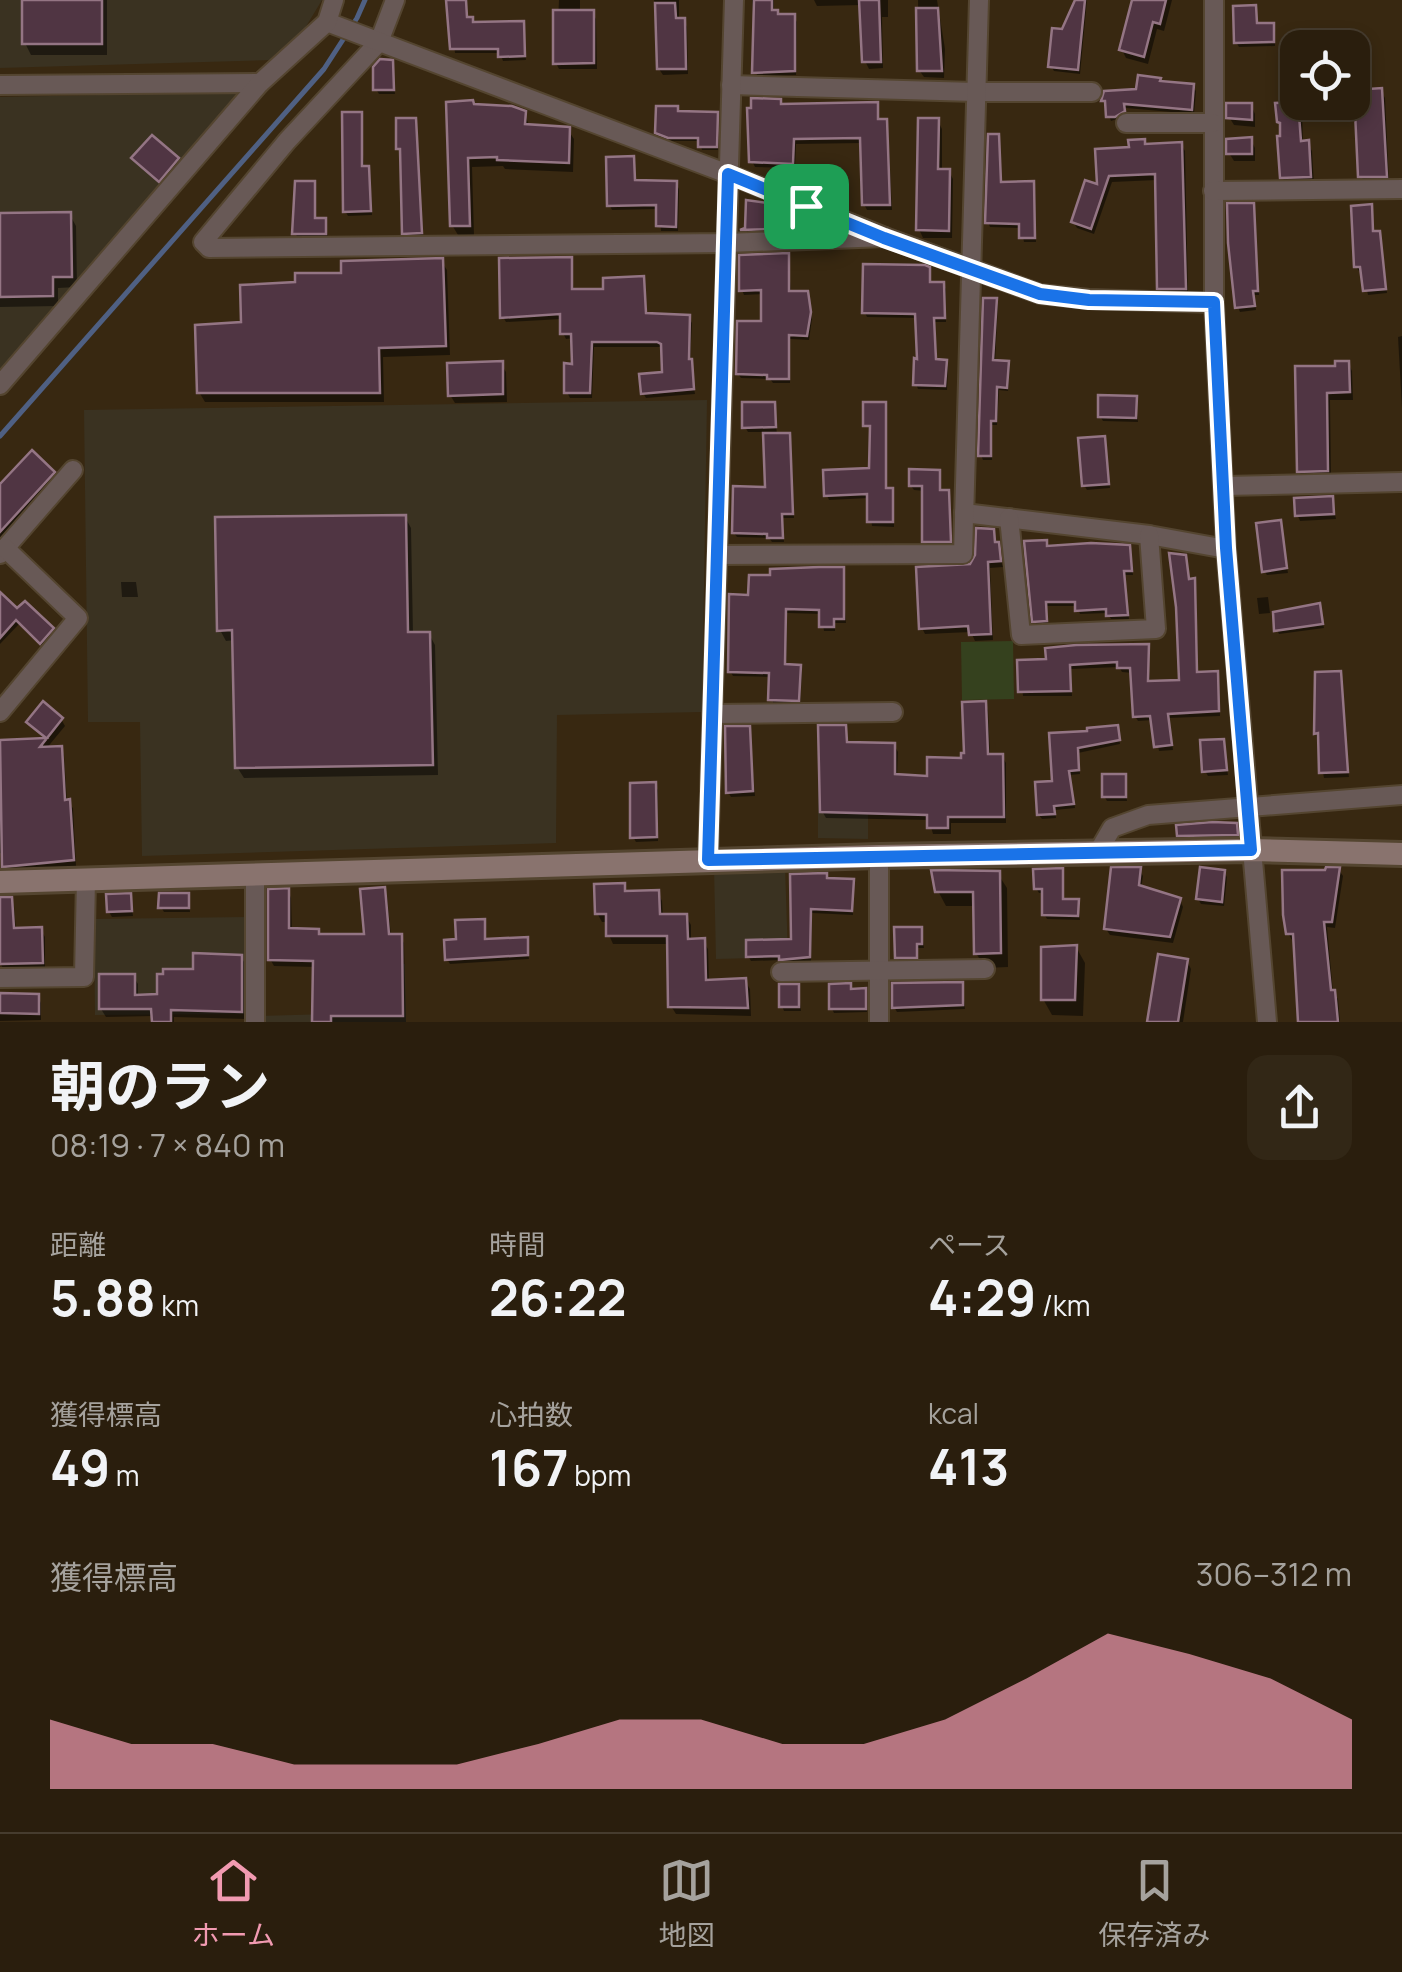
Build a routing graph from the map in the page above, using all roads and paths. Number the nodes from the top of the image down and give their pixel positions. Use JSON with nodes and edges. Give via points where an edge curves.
{"nodes":[{"id":1,"x":334,"y":0,"type":"edge"},
{"id":2,"x":395,"y":0,"type":"edge"},
{"id":3,"x":734,"y":0,"type":"edge"},
{"id":4,"x":978,"y":0,"type":"edge"},
{"id":5,"x":1214,"y":0,"type":"edge"},
{"id":6,"x":327,"y":22,"type":"junction"},
{"id":7,"x":374,"y":39,"type":"junction"},
{"id":8,"x":260,"y":83,"type":"junction"},
{"id":9,"x":731,"y":85,"type":"junction"},
{"id":10,"x":0,"y":86,"type":"edge"},
{"id":11,"x":975,"y":92,"type":"junction"},
{"id":12,"x":1092,"y":92,"type":"dead end"},
{"id":13,"x":1126,"y":123,"type":"dead end"},
{"id":14,"x":1213,"y":123,"type":"junction"},
{"id":15,"x":728,"y":174,"type":"junction"},
{"id":16,"x":1402,"y":189,"type":"edge"},
{"id":17,"x":1213,"y":191,"type":"junction"},
{"id":18,"x":884,"y":238,"type":"junction"},
{"id":19,"x":728,"y":242,"type":"junction"},
{"id":20,"x":970,"y":267,"type":"junction"},
{"id":21,"x":1214,"y":302,"type":"junction"},
{"id":22,"x":0,"y":385,"type":"edge"},
{"id":23,"x":72,"y":470,"type":"dead end"},
{"id":24,"x":1402,"y":482,"type":"edge"},
{"id":25,"x":1224,"y":486,"type":"junction"},
{"id":26,"x":964,"y":513,"type":"junction"},
{"id":27,"x":1009,"y":518,"type":"junction"},
{"id":28,"x":1149,"y":535,"type":"junction"},
{"id":29,"x":1226,"y":548,"type":"junction"},
{"id":30,"x":3,"y":551,"type":"edge"},
{"id":31,"x":718,"y":555,"type":"junction"},
{"id":32,"x":0,"y":712,"type":"edge"},
{"id":33,"x":893,"y":712,"type":"dead end"},
{"id":34,"x":712,"y":714,"type":"junction"},
{"id":35,"x":1402,"y":795,"type":"edge"},
{"id":36,"x":1248,"y":805,"type":"junction"},
{"id":37,"x":1251,"y":850,"type":"junction"},
{"id":38,"x":1098,"y":852,"type":"junction"},
{"id":39,"x":1402,"y":854,"type":"edge"},
{"id":40,"x":878,"y":856,"type":"junction"},
{"id":41,"x":708,"y":860,"type":"junction"},
{"id":42,"x":255,"y":875,"type":"junction"},
{"id":43,"x":86,"y":879,"type":"junction"},
{"id":44,"x":0,"y":882,"type":"edge"},
{"id":45,"x":984,"y":969,"type":"dead end"},
{"id":46,"x":880,"y":971,"type":"junction"},
{"id":47,"x":781,"y":972,"type":"dead end"},
{"id":48,"x":0,"y":978,"type":"edge"},
{"id":49,"x":255,"y":1022,"type":"edge"},
{"id":50,"x":880,"y":1022,"type":"edge"},
{"id":51,"x":1266,"y":1022,"type":"edge"}],
"edges":[{"from":1,"to":6,"type":"street"},
{"from":2,"to":7,"type":"street"},
{"from":3,"to":9,"type":"street"},
{"from":4,"to":11,"type":"street"},
{"from":5,"to":14,"type":"street"},
{"from":6,"to":7,"type":"street"},
{"from":6,"to":8,"type":"street"},
{"from":7,"to":15,"type":"street"},
{"from":7,"to":19,"type":"street","via":[[202,242],[209,248]]},
{"from":8,"to":10,"type":"street"},
{"from":8,"to":22,"type":"street"},
{"from":9,"to":11,"type":"street"},
{"from":9,"to":15,"type":"street"},
{"from":11,"to":12,"type":"street"},
{"from":11,"to":20,"type":"street"},
{"from":13,"to":14,"type":"street"},
{"from":14,"to":17,"type":"street"},
{"from":15,"to":18,"type":"street"},
{"from":15,"to":19,"type":"street"},
{"from":16,"to":17,"type":"street"},
{"from":17,"to":21,"type":"street"},
{"from":18,"to":19,"type":"street"},
{"from":18,"to":20,"type":"street"},
{"from":19,"to":31,"type":"street"},
{"from":20,"to":21,"type":"street","via":[[1040,294]]},
{"from":20,"to":26,"type":"street"},
{"from":21,"to":25,"type":"street"},
{"from":23,"to":30,"type":"street"},
{"from":24,"to":25,"type":"street"},
{"from":25,"to":29,"type":"street"},
{"from":26,"to":27,"type":"street"},
{"from":26,"to":31,"type":"street","via":[[963,554]]},
{"from":27,"to":28,"type":"street"},
{"from":27,"to":28,"type":"street","via":[[1021,635],[1156,629]]},
{"from":28,"to":29,"type":"street"},
{"from":29,"to":36,"type":"street"},
{"from":30,"to":32,"type":"street","via":[[78,618]]},
{"from":31,"to":34,"type":"street"},
{"from":33,"to":34,"type":"street"},
{"from":34,"to":41,"type":"street"},
{"from":35,"to":36,"type":"street"},
{"from":36,"to":37,"type":"street"},
{"from":36,"to":38,"type":"street","via":[[1148,814],[1112,828]]},
{"from":37,"to":38,"type":"street"},
{"from":37,"to":39,"type":"street"},
{"from":37,"to":51,"type":"street"},
{"from":38,"to":40,"type":"street"},
{"from":40,"to":41,"type":"street"},
{"from":40,"to":46,"type":"street"},
{"from":41,"to":42,"type":"street"},
{"from":42,"to":43,"type":"street"},
{"from":42,"to":49,"type":"street"},
{"from":43,"to":44,"type":"street"},
{"from":43,"to":48,"type":"street","via":[[84,977]]},
{"from":45,"to":46,"type":"street"},
{"from":46,"to":47,"type":"street"},
{"from":46,"to":50,"type":"street"}]}
